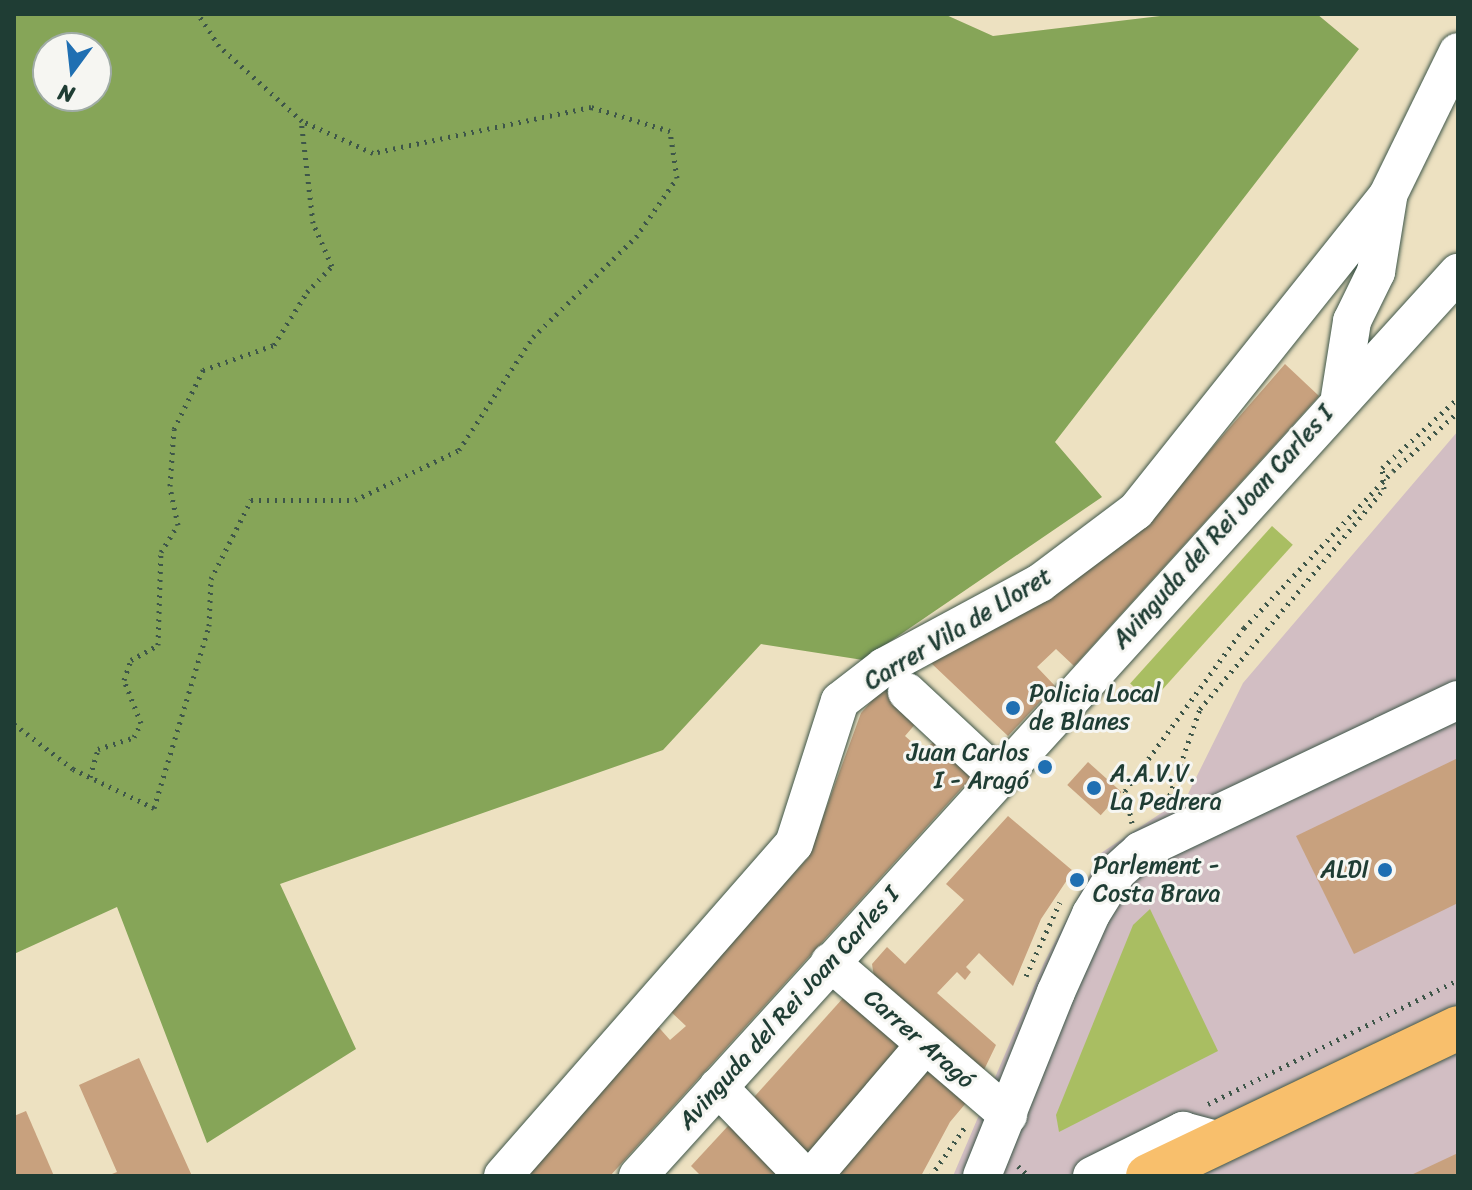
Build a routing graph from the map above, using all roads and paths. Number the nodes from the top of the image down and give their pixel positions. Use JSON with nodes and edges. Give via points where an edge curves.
{"nodes":[{"id":1,"x":198,"y":14,"type":"edge"},
{"id":2,"x":1458,"y":52,"type":"edge"},
{"id":3,"x":301,"y":119,"type":"junction"},
{"id":4,"x":1388,"y":195,"type":"junction"},
{"id":5,"x":1458,"y":273,"type":"edge"},
{"id":6,"x":1340,"y":397,"type":"junction"},
{"id":7,"x":1458,"y":398,"type":"edge"},
{"id":8,"x":1458,"y":412,"type":"edge"},
{"id":9,"x":1383,"y":481,"type":"junction"},
{"id":10,"x":907,"y":692,"type":"dead end"},
{"id":11,"x":1458,"y":700,"type":"edge"},
{"id":12,"x":14,"y":724,"type":"edge"},
{"id":13,"x":997,"y":776,"type":"junction"},
{"id":14,"x":90,"y":777,"type":"junction"},
{"id":15,"x":1156,"y":811,"type":"dead end"},
{"id":16,"x":1144,"y":819,"type":"dead end"},
{"id":17,"x":1132,"y":827,"type":"junction"},
{"id":18,"x":1134,"y":834,"type":"dead end"},
{"id":19,"x":1124,"y":836,"type":"dead end"},
{"id":20,"x":1062,"y":898,"type":"dead end"},
{"id":21,"x":1074,"y":898,"type":"dead end"},
{"id":22,"x":830,"y":962,"type":"junction"},
{"id":23,"x":1458,"y":980,"type":"edge"},
{"id":24,"x":1458,"y":1028,"type":"edge"},
{"id":25,"x":925,"y":1045,"type":"junction"},
{"id":26,"x":718,"y":1087,"type":"junction"},
{"id":27,"x":1207,"y":1127,"type":"junction"},
{"id":28,"x":994,"y":1149,"type":"edge"},
{"id":29,"x":503,"y":1175,"type":"edge"},
{"id":30,"x":638,"y":1176,"type":"edge"},
{"id":31,"x":804,"y":1176,"type":"edge"},
{"id":32,"x":813,"y":1176,"type":"edge"},
{"id":33,"x":931,"y":1176,"type":"edge"},
{"id":34,"x":1029,"y":1176,"type":"edge"},
{"id":35,"x":1092,"y":1176,"type":"edge"},
{"id":36,"x":1148,"y":1176,"type":"edge"}],
"edges":[{"from":1,"to":3,"type":"path","via":[[219,46]]},
{"from":2,"to":4,"type":"street","name":"Carrer Vila de Lloret"},
{"from":3,"to":14,"type":"path","via":[[313,223],[332,266],[307,292],[274,345],[203,370],[174,429],[170,486],[178,525],[161,552],[158,645],[131,660],[124,680],[141,723],[134,737],[98,749]]},
{"from":3,"to":14,"type":"path","via":[[373,153],[591,107],[670,131],[677,178],[636,237],[533,337],[459,450],[355,500],[251,500],[211,579],[209,626],[154,808]]},
{"from":4,"to":6,"type":"street","via":[[1376,272],[1352,321]]},
{"from":4,"to":29,"type":"street","name":"Carrer Vila de Lloret","via":[[1136,511],[1040,583],[884,667],[840,701],[794,844]]},
{"from":5,"to":6,"type":"street","name":"Avinguda del Rei Joan Carles I"},
{"from":6,"to":13,"type":"street","name":"Avinguda del Rei Joan Carles I"},
{"from":7,"to":9,"type":"path","via":[[1382,468]]},
{"from":8,"to":9,"type":"path"},
{"from":9,"to":15,"type":"path","via":[[1384,489],[1200,709],[1167,803]]},
{"from":9,"to":17,"type":"path","via":[[1244,628],[1184,706],[1125,791]]},
{"from":10,"to":13,"type":"street"},
{"from":11,"to":28,"type":"street","via":[[1140,851],[1117,872],[1068,966]]},
{"from":12,"to":14,"type":"path"},
{"from":13,"to":22,"type":"street","name":"Avinguda del Rei Joan Carles I"},
{"from":16,"to":17,"type":"path"},
{"from":17,"to":18,"type":"path"},
{"from":17,"to":19,"type":"path"},
{"from":20,"to":21,"type":"path","via":[[1047,921],[1025,987]]},
{"from":22,"to":25,"type":"street","name":"Carrer Aragó"},
{"from":22,"to":26,"type":"street","name":"Avinguda del Rei Joan Carles I"},
{"from":23,"to":27,"type":"path"},
{"from":24,"to":27,"type":"main road"},
{"from":25,"to":28,"type":"street","name":"Carrer Aragó"},
{"from":25,"to":32,"type":"street"},
{"from":26,"to":30,"type":"street","name":"Avinguda del Rei Joan Carles I"},
{"from":26,"to":31,"type":"street"},
{"from":27,"to":35,"type":"street","via":[[1183,1131]]},
{"from":27,"to":36,"type":"main road"},
{"from":28,"to":33,"type":"path"},
{"from":28,"to":34,"type":"path"}]}
